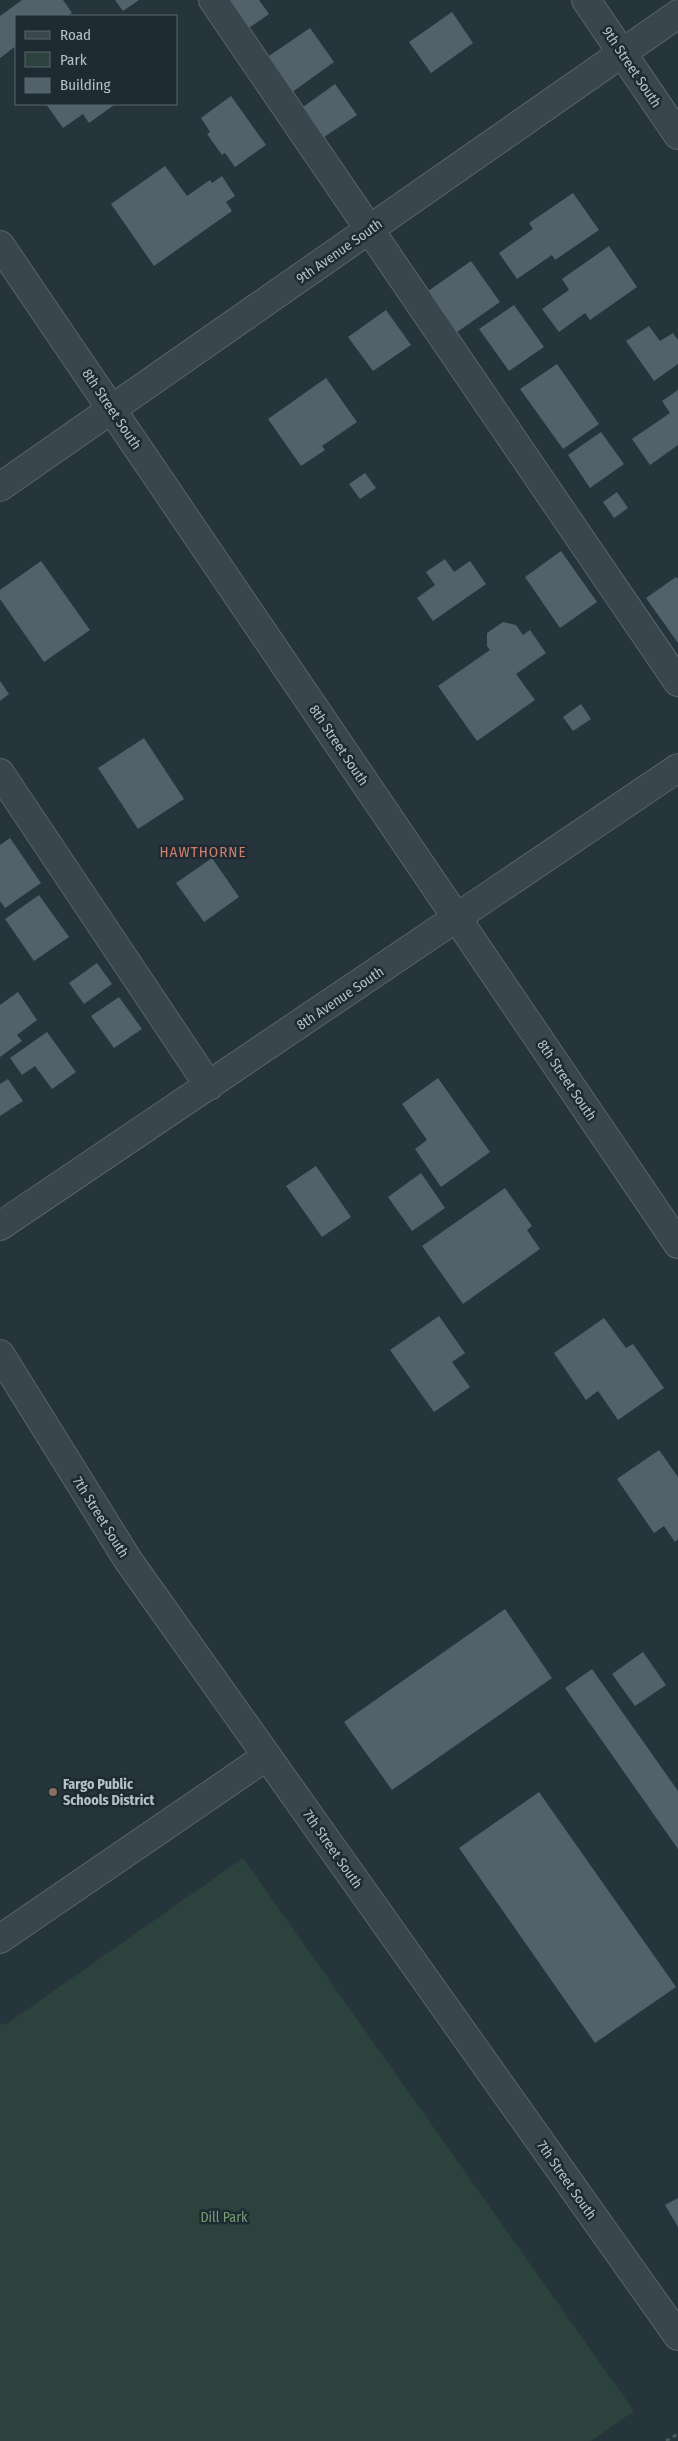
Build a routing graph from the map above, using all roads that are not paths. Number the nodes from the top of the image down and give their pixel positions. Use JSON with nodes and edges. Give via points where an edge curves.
{"nodes":[{"id":1,"x":213,"y":0,"type":"edge"},
{"id":2,"x":586,"y":0,"type":"edge"},
{"id":3,"x":678,"y":14,"type":"edge"},
{"id":4,"x":622,"y":54,"type":"junction"},
{"id":5,"x":678,"y":135,"type":"edge"},
{"id":6,"x":371,"y":229,"type":"junction"},
{"id":7,"x":0,"y":245,"type":"edge"},
{"id":8,"x":112,"y":409,"type":"junction"},
{"id":9,"x":0,"y":487,"type":"edge"},
{"id":10,"x":678,"y":682,"type":"edge"},
{"id":11,"x":678,"y":768,"type":"edge"},
{"id":12,"x":0,"y":773,"type":"edge"},
{"id":13,"x":457,"y":918,"type":"junction"},
{"id":14,"x":210,"y":1086,"type":"junction"},
{"id":15,"x":0,"y":1226,"type":"edge"},
{"id":16,"x":678,"y":1244,"type":"edge"},
{"id":17,"x":0,"y":1354,"type":"edge"},
{"id":18,"x":267,"y":1756,"type":"junction"},
{"id":19,"x":0,"y":1939,"type":"edge"},
{"id":20,"x":678,"y":2336,"type":"edge"}],
"edges":[{"from":1,"to":6,"type":"street"},
{"from":2,"to":4,"type":"street","name":"9th Street South"},
{"from":3,"to":4,"type":"street","name":"9th Avenue South"},
{"from":4,"to":5,"type":"street","name":"9th Street South"},
{"from":4,"to":6,"type":"street","name":"9th Avenue South"},
{"from":6,"to":8,"type":"street","name":"9th Avenue South"},
{"from":6,"to":10,"type":"street"},
{"from":7,"to":8,"type":"street","name":"8th Street South"},
{"from":8,"to":9,"type":"street","name":"9th Avenue South"},
{"from":8,"to":13,"type":"street","name":"8th Street South"},
{"from":11,"to":13,"type":"street","name":"8th Avenue South"},
{"from":12,"to":14,"type":"street"},
{"from":13,"to":14,"type":"street","name":"8th Avenue South"},
{"from":13,"to":16,"type":"street","name":"8th Street South"},
{"from":14,"to":15,"type":"street","name":"8th Avenue South"},
{"from":17,"to":18,"type":"street","name":"7th Street South","via":[[128,1560]]},
{"from":18,"to":19,"type":"street"},
{"from":18,"to":20,"type":"street","name":"7th Street South"}]}
